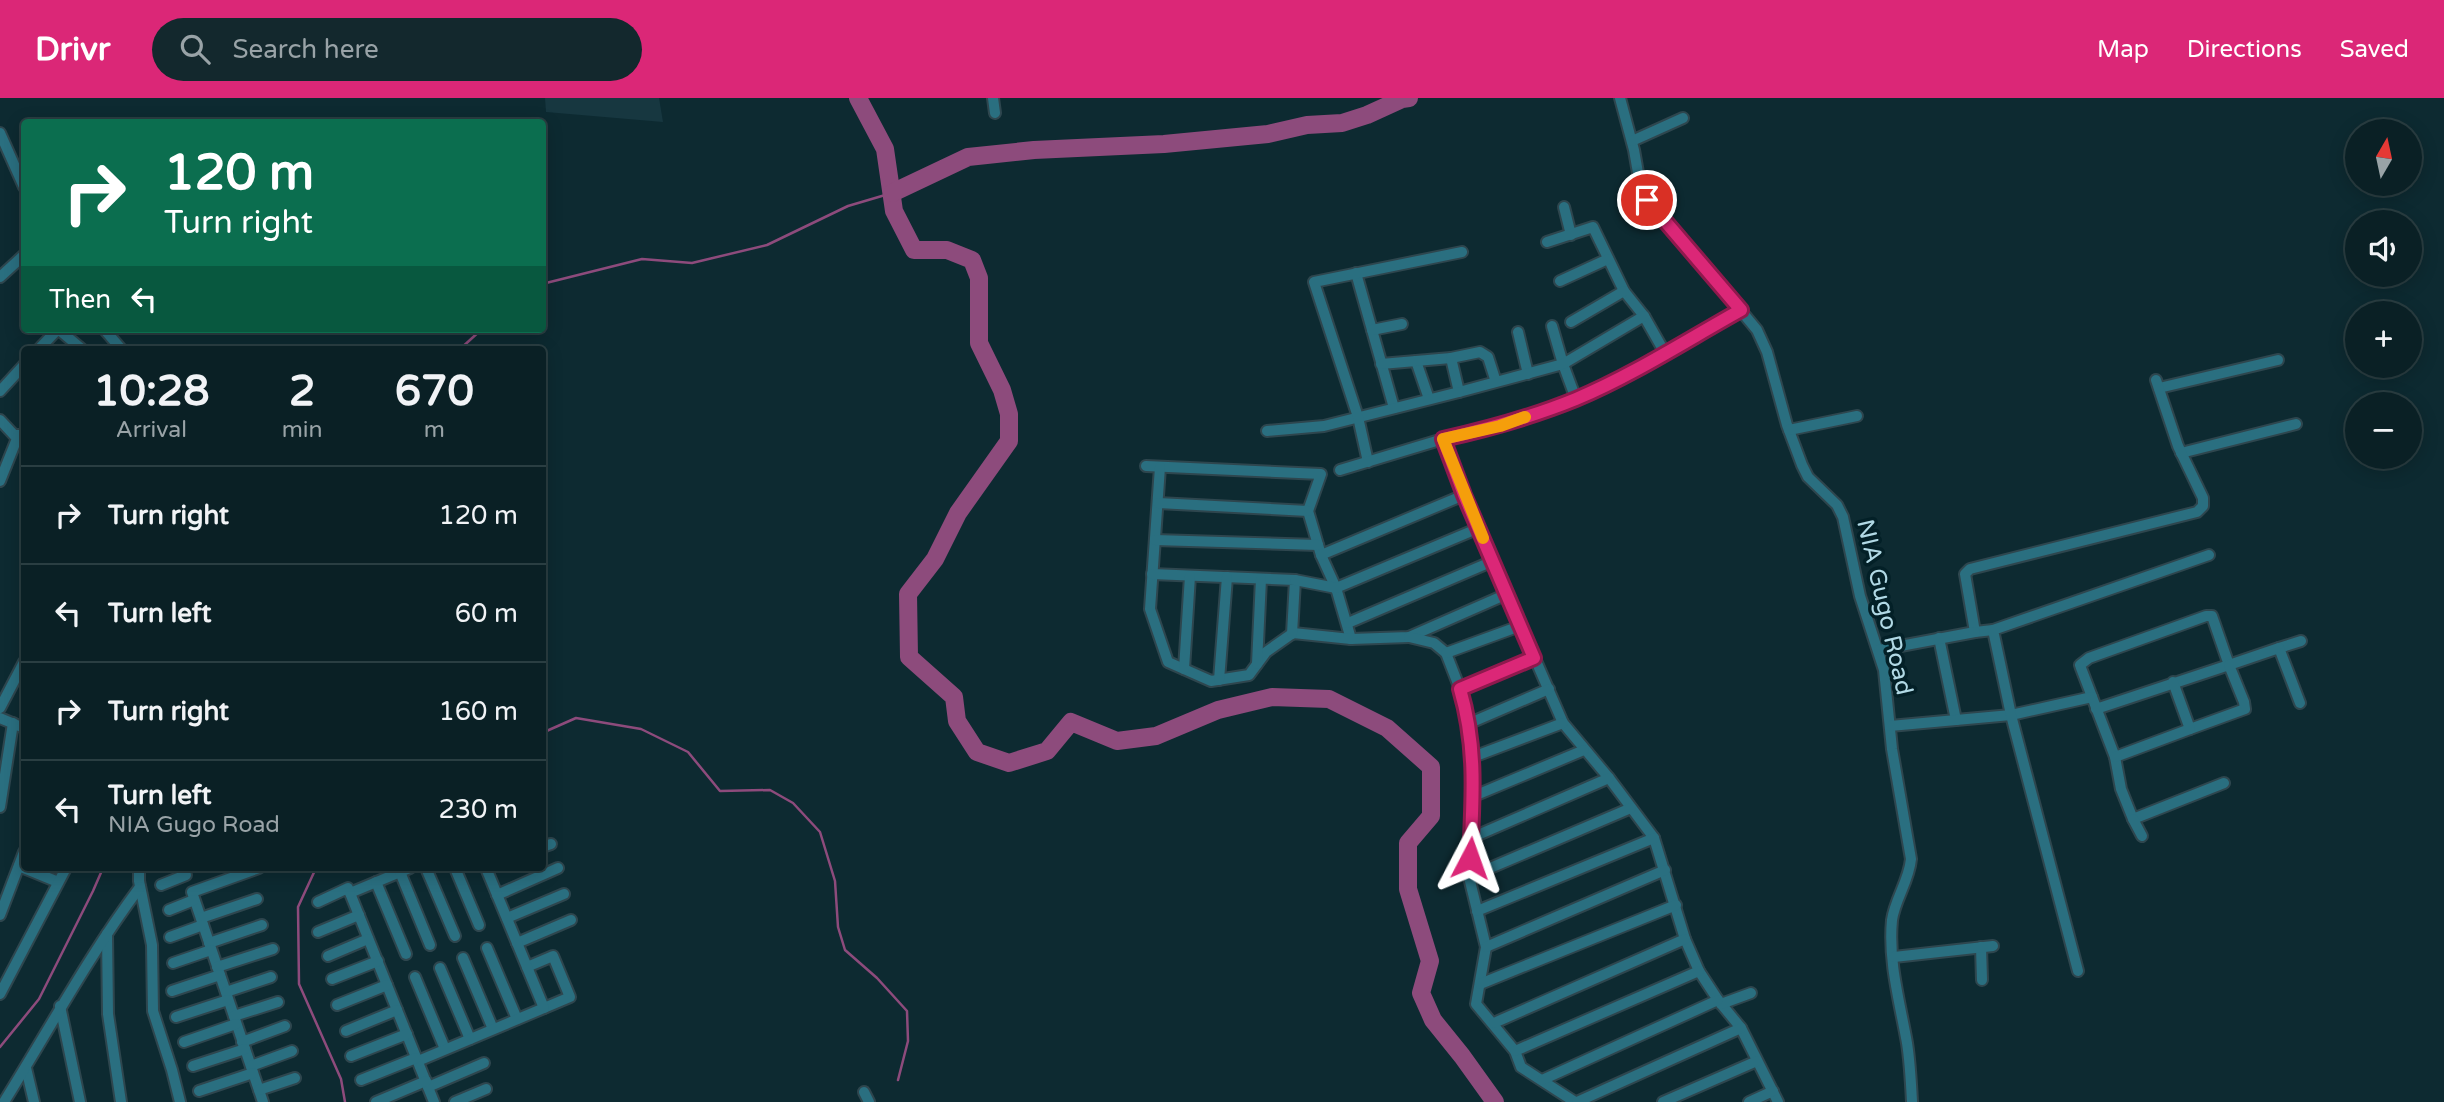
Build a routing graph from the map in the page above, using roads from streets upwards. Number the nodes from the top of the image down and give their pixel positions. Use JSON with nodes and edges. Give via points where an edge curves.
{"nodes":[{"id":1,"x":993,"y":98,"type":"edge"},
{"id":2,"x":1620,"y":98,"type":"edge"},
{"id":3,"x":995,"y":113,"type":"dead end"},
{"id":4,"x":1683,"y":118,"type":"dead end"},
{"id":5,"x":0,"y":133,"type":"edge"},
{"id":6,"x":1632,"y":141,"type":"junction"},
{"id":7,"x":21,"y":180,"type":"edge"},
{"id":8,"x":1564,"y":207,"type":"dead end"},
{"id":9,"x":1572,"y":235,"type":"junction"},
{"id":10,"x":1547,"y":242,"type":"dead end"},
{"id":11,"x":1462,"y":253,"type":"dead end"},
{"id":12,"x":21,"y":258,"type":"edge"},
{"id":13,"x":1608,"y":259,"type":"junction"},
{"id":14,"x":1356,"y":274,"type":"junction"},
{"id":15,"x":0,"y":277,"type":"edge"},
{"id":16,"x":1560,"y":281,"type":"dead end"},
{"id":17,"x":1624,"y":291,"type":"junction"},
{"id":18,"x":1741,"y":310,"type":"junction"},
{"id":19,"x":1644,"y":316,"type":"junction"},
{"id":20,"x":1572,"y":322,"type":"dead end"},
{"id":21,"x":1402,"y":324,"type":"dead end"},
{"id":22,"x":1552,"y":326,"type":"dead end"},
{"id":23,"x":1372,"y":330,"type":"junction"},
{"id":24,"x":1518,"y":332,"type":"dead end"},
{"id":25,"x":54,"y":333,"type":"edge"},
{"id":26,"x":63,"y":333,"type":"edge"},
{"id":27,"x":42,"y":346,"type":"edge"},
{"id":28,"x":78,"y":346,"type":"edge"},
{"id":29,"x":1665,"y":353,"type":"junction"},
{"id":30,"x":1451,"y":358,"type":"junction"},
{"id":31,"x":2278,"y":360,"type":"dead end"},
{"id":32,"x":1416,"y":361,"type":"junction"},
{"id":33,"x":1381,"y":364,"type":"junction"},
{"id":34,"x":1563,"y":364,"type":"junction"},
{"id":35,"x":21,"y":368,"type":"edge"},
{"id":36,"x":1528,"y":374,"type":"junction"},
{"id":37,"x":1496,"y":382,"type":"junction"},
{"id":38,"x":0,"y":391,"type":"edge"},
{"id":39,"x":1459,"y":391,"type":"junction"},
{"id":40,"x":1429,"y":399,"type":"junction"},
{"id":41,"x":1576,"y":399,"type":"junction"},
{"id":42,"x":1394,"y":408,"type":"junction"},
{"id":43,"x":1857,"y":416,"type":"dead end"},
{"id":44,"x":1358,"y":417,"type":"junction"},
{"id":45,"x":0,"y":420,"type":"edge"},
{"id":46,"x":2296,"y":424,"type":"dead end"},
{"id":47,"x":1789,"y":430,"type":"junction"},
{"id":48,"x":1267,"y":431,"type":"dead end"},
{"id":49,"x":21,"y":435,"type":"edge"},
{"id":50,"x":1443,"y":439,"type":"junction"},
{"id":51,"x":2181,"y":453,"type":"junction"},
{"id":52,"x":1368,"y":462,"type":"junction"},
{"id":53,"x":1146,"y":466,"type":"dead end"},
{"id":54,"x":1160,"y":467,"type":"junction"},
{"id":55,"x":1340,"y":470,"type":"dead end"},
{"id":56,"x":0,"y":481,"type":"edge"},
{"id":57,"x":1464,"y":495,"type":"junction"},
{"id":58,"x":1158,"y":503,"type":"junction"},
{"id":59,"x":1308,"y":511,"type":"junction"},
{"id":60,"x":1479,"y":528,"type":"junction"},
{"id":61,"x":1155,"y":540,"type":"junction"},
{"id":62,"x":1320,"y":550,"type":"junction"},
{"id":63,"x":2209,"y":555,"type":"dead end"},
{"id":64,"x":1493,"y":561,"type":"junction"},
{"id":65,"x":1152,"y":574,"type":"junction"},
{"id":66,"x":1190,"y":576,"type":"junction"},
{"id":67,"x":1227,"y":578,"type":"junction"},
{"id":68,"x":1261,"y":579,"type":"junction"},
{"id":69,"x":1295,"y":580,"type":"junction"},
{"id":70,"x":1336,"y":587,"type":"junction"},
{"id":71,"x":1507,"y":594,"type":"junction"},
{"id":72,"x":1348,"y":623,"type":"junction"},
{"id":73,"x":1520,"y":626,"type":"junction"},
{"id":74,"x":1993,"y":630,"type":"junction"},
{"id":75,"x":1975,"y":632,"type":"junction"},
{"id":76,"x":1292,"y":634,"type":"junction"},
{"id":77,"x":1409,"y":637,"type":"junction"},
{"id":78,"x":1939,"y":638,"type":"junction"},
{"id":79,"x":1352,"y":639,"type":"junction"},
{"id":80,"x":2301,"y":641,"type":"dead end"},
{"id":81,"x":2279,"y":648,"type":"junction"},
{"id":82,"x":1879,"y":650,"type":"junction"},
{"id":83,"x":1446,"y":653,"type":"junction"},
{"id":84,"x":1534,"y":658,"type":"junction"},
{"id":85,"x":1256,"y":665,"type":"junction"},
{"id":86,"x":2229,"y":665,"type":"junction"},
{"id":87,"x":21,"y":668,"type":"edge"},
{"id":88,"x":1184,"y":669,"type":"junction"},
{"id":89,"x":1219,"y":680,"type":"junction"},
{"id":90,"x":2174,"y":682,"type":"junction"},
{"id":91,"x":1460,"y":689,"type":"junction"},
{"id":92,"x":1549,"y":689,"type":"junction"},
{"id":93,"x":2092,"y":697,"type":"junction"},
{"id":94,"x":2300,"y":703,"type":"dead end"},
{"id":95,"x":0,"y":708,"type":"edge"},
{"id":96,"x":2096,"y":709,"type":"junction"},
{"id":97,"x":2011,"y":715,"type":"junction"},
{"id":98,"x":0,"y":718,"type":"edge"},
{"id":99,"x":1956,"y":720,"type":"junction"},
{"id":100,"x":13,"y":723,"type":"junction"},
{"id":101,"x":1470,"y":723,"type":"junction"},
{"id":102,"x":1563,"y":723,"type":"junction"},
{"id":103,"x":1890,"y":726,"type":"junction"},
{"id":104,"x":21,"y":727,"type":"edge"},
{"id":105,"x":2190,"y":729,"type":"junction"},
{"id":106,"x":1584,"y":750,"type":"junction"},
{"id":107,"x":1473,"y":757,"type":"junction"},
{"id":108,"x":2115,"y":757,"type":"junction"},
{"id":109,"x":1609,"y":778,"type":"junction"},
{"id":110,"x":2224,"y":783,"type":"dead end"},
{"id":111,"x":1474,"y":796,"type":"junction"},
{"id":112,"x":0,"y":807,"type":"edge"},
{"id":113,"x":1631,"y":808,"type":"junction"},
{"id":114,"x":2133,"y":820,"type":"junction"},
{"id":115,"x":2142,"y":836,"type":"dead end"},
{"id":116,"x":1471,"y":838,"type":"junction"},
{"id":117,"x":1654,"y":838,"type":"junction"},
{"id":118,"x":21,"y":860,"type":"edge"},
{"id":119,"x":19,"y":866,"type":"joint"},
{"id":120,"x":558,"y":869,"type":"dead end"},
{"id":121,"x":1665,"y":870,"type":"junction"},
{"id":122,"x":31,"y":871,"type":"edge"},
{"id":123,"x":64,"y":871,"type":"edge"},
{"id":124,"x":139,"y":871,"type":"edge"},
{"id":125,"x":250,"y":871,"type":"edge"},
{"id":126,"x":403,"y":871,"type":"edge"},
{"id":127,"x":405,"y":871,"type":"edge"},
{"id":128,"x":427,"y":871,"type":"edge"},
{"id":129,"x":456,"y":871,"type":"edge"},
{"id":130,"x":488,"y":871,"type":"edge"},
{"id":131,"x":184,"y":872,"type":"edge"},
{"id":132,"x":1469,"y":877,"type":"junction"},
{"id":133,"x":58,"y":882,"type":"junction"},
{"id":134,"x":376,"y":882,"type":"junction"},
{"id":135,"x":162,"y":885,"type":"dead end"},
{"id":136,"x":140,"y":887,"type":"junction"},
{"id":137,"x":350,"y":893,"type":"junction"},
{"id":138,"x":564,"y":894,"type":"dead end"},
{"id":139,"x":497,"y":895,"type":"junction"},
{"id":140,"x":193,"y":896,"type":"junction"},
{"id":141,"x":257,"y":899,"type":"dead end"},
{"id":142,"x":318,"y":902,"type":"dead end"},
{"id":143,"x":1676,"y":905,"type":"junction"},
{"id":144,"x":169,"y":910,"type":"dead end"},
{"id":145,"x":1477,"y":911,"type":"junction"},
{"id":146,"x":0,"y":915,"type":"edge"},
{"id":147,"x":359,"y":915,"type":"junction"},
{"id":148,"x":507,"y":918,"type":"junction"},
{"id":149,"x":571,"y":920,"type":"dead end"},
{"id":150,"x":202,"y":921,"type":"junction"},
{"id":151,"x":262,"y":925,"type":"dead end"},
{"id":152,"x":479,"y":925,"type":"dead end"},
{"id":153,"x":107,"y":932,"type":"junction"},
{"id":154,"x":318,"y":932,"type":"dead end"},
{"id":155,"x":455,"y":936,"type":"dead end"},
{"id":156,"x":170,"y":937,"type":"dead end"},
{"id":157,"x":368,"y":939,"type":"junction"},
{"id":158,"x":1685,"y":939,"type":"junction"},
{"id":159,"x":517,"y":943,"type":"junction"},
{"id":160,"x":430,"y":945,"type":"dead end"},
{"id":161,"x":210,"y":947,"type":"junction"},
{"id":162,"x":1486,"y":947,"type":"junction"},
{"id":163,"x":487,"y":948,"type":"dead end"},
{"id":164,"x":273,"y":949,"type":"dead end"},
{"id":165,"x":406,"y":954,"type":"dead end"},
{"id":166,"x":328,"y":956,"type":"dead end"},
{"id":167,"x":1894,"y":957,"type":"junction"},
{"id":168,"x":463,"y":958,"type":"dead end"},
{"id":169,"x":378,"y":961,"type":"junction"},
{"id":170,"x":173,"y":962,"type":"dead end"},
{"id":171,"x":527,"y":967,"type":"junction"},
{"id":172,"x":440,"y":968,"type":"dead end"},
{"id":173,"x":218,"y":971,"type":"junction"},
{"id":174,"x":1699,"y":971,"type":"junction"},
{"id":175,"x":2078,"y":971,"type":"dead end"},
{"id":176,"x":271,"y":977,"type":"dead end"},
{"id":177,"x":415,"y":977,"type":"dead end"},
{"id":178,"x":332,"y":979,"type":"dead end"},
{"id":179,"x":1982,"y":980,"type":"dead end"},
{"id":180,"x":1480,"y":984,"type":"junction"},
{"id":181,"x":387,"y":985,"type":"junction"},
{"id":182,"x":172,"y":991,"type":"dead end"},
{"id":183,"x":0,"y":993,"type":"edge"},
{"id":184,"x":1751,"y":993,"type":"dead end"},
{"id":185,"x":227,"y":996,"type":"junction"},
{"id":186,"x":278,"y":1002,"type":"dead end"},
{"id":187,"x":1720,"y":1002,"type":"junction"},
{"id":188,"x":337,"y":1005,"type":"dead end"},
{"id":189,"x":60,"y":1006,"type":"junction"},
{"id":190,"x":544,"y":1007,"type":"junction"},
{"id":191,"x":397,"y":1010,"type":"junction"},
{"id":192,"x":176,"y":1017,"type":"dead end"},
{"id":193,"x":517,"y":1019,"type":"junction"},
{"id":194,"x":235,"y":1020,"type":"junction"},
{"id":195,"x":1494,"y":1023,"type":"junction"},
{"id":196,"x":285,"y":1026,"type":"dead end"},
{"id":197,"x":1741,"y":1028,"type":"junction"},
{"id":198,"x":493,"y":1029,"type":"junction"},
{"id":199,"x":346,"y":1031,"type":"dead end"},
{"id":200,"x":407,"y":1034,"type":"junction"},
{"id":201,"x":470,"y":1039,"type":"junction"},
{"id":202,"x":184,"y":1042,"type":"dead end"},
{"id":203,"x":244,"y":1045,"type":"junction"},
{"id":204,"x":445,"y":1049,"type":"junction"},
{"id":205,"x":292,"y":1051,"type":"dead end"},
{"id":206,"x":1516,"y":1051,"type":"junction"},
{"id":207,"x":351,"y":1056,"type":"dead end"},
{"id":208,"x":417,"y":1059,"type":"junction"},
{"id":209,"x":1757,"y":1061,"type":"junction"},
{"id":210,"x":484,"y":1063,"type":"dead end"},
{"id":211,"x":193,"y":1066,"type":"dead end"},
{"id":212,"x":26,"y":1068,"type":"junction"},
{"id":213,"x":252,"y":1070,"type":"junction"},
{"id":214,"x":295,"y":1078,"type":"dead end"},
{"id":215,"x":361,"y":1080,"type":"dead end"},
{"id":216,"x":1542,"y":1080,"type":"junction"},
{"id":217,"x":427,"y":1084,"type":"junction"},
{"id":218,"x":486,"y":1089,"type":"dead end"},
{"id":219,"x":199,"y":1091,"type":"dead end"},
{"id":220,"x":261,"y":1096,"type":"edge"},
{"id":221,"x":1775,"y":1097,"type":"edge"},
{"id":222,"x":4,"y":1102,"type":"edge"},
{"id":223,"x":34,"y":1102,"type":"edge"},
{"id":224,"x":80,"y":1102,"type":"edge"},
{"id":225,"x":121,"y":1102,"type":"edge"},
{"id":226,"x":180,"y":1102,"type":"edge"},
{"id":227,"x":248,"y":1102,"type":"edge"},
{"id":228,"x":376,"y":1102,"type":"edge"},
{"id":229,"x":434,"y":1102,"type":"edge"},
{"id":230,"x":455,"y":1102,"type":"edge"},
{"id":231,"x":1576,"y":1102,"type":"edge"},
{"id":232,"x":1663,"y":1102,"type":"edge"},
{"id":233,"x":1749,"y":1102,"type":"edge"},
{"id":234,"x":1912,"y":1102,"type":"edge"}],
"edges":[{"from":1,"to":3,"type":"street"},
{"from":2,"to":6,"type":"street","name":"NIA Gugo Road"},
{"from":4,"to":6,"type":"street"},
{"from":5,"to":7,"type":"street"},
{"from":6,"to":18,"type":"street","name":"NIA Gugo Road","via":[[1638,180],[1647,200]]},
{"from":8,"to":9,"type":"street"},
{"from":9,"to":10,"type":"street"},
{"from":9,"to":13,"type":"street","via":[[1592,227]]},
{"from":11,"to":14,"type":"street"},
{"from":12,"to":15,"type":"street"},
{"from":13,"to":16,"type":"street"},
{"from":13,"to":17,"type":"street"},
{"from":14,"to":23,"type":"street"},
{"from":14,"to":44,"type":"street","via":[[1314,282]]},
{"from":17,"to":19,"type":"street"},
{"from":17,"to":20,"type":"street"},
{"from":18,"to":29,"type":"street"},
{"from":18,"to":47,"type":"street","name":"NIA Gugo Road","via":[[1762,339]]},
{"from":19,"to":29,"type":"street"},
{"from":19,"to":34,"type":"street"},
{"from":21,"to":23,"type":"street"},
{"from":22,"to":34,"type":"street"},
{"from":23,"to":33,"type":"street"},
{"from":24,"to":36,"type":"street"},
{"from":25,"to":27,"type":"street"},
{"from":26,"to":28,"type":"street"},
{"from":29,"to":41,"type":"street"},
{"from":30,"to":32,"type":"street"},
{"from":30,"to":37,"type":"street","via":[[1480,352],[1488,357]]},
{"from":30,"to":39,"type":"street"},
{"from":31,"to":51,"type":"street","via":[[2157,384]]},
{"from":32,"to":33,"type":"street"},
{"from":32,"to":40,"type":"street"},
{"from":33,"to":42,"type":"street"},
{"from":34,"to":36,"type":"street"},
{"from":34,"to":41,"type":"street"},
{"from":35,"to":38,"type":"street"},
{"from":36,"to":37,"type":"street"},
{"from":37,"to":39,"type":"street"},
{"from":39,"to":40,"type":"street"},
{"from":40,"to":42,"type":"street"},
{"from":41,"to":50,"type":"street","via":[[1500,426]]},
{"from":42,"to":44,"type":"street"},
{"from":43,"to":47,"type":"street"},
{"from":44,"to":48,"type":"street","via":[[1324,426]]},
{"from":44,"to":52,"type":"street"},
{"from":45,"to":49,"type":"street","via":[[14,435]]},
{"from":46,"to":51,"type":"street"},
{"from":47,"to":82,"type":"street","name":"NIA Gugo Road","via":[[1808,477],[1843,517],[1860,596]]},
{"from":49,"to":56,"type":"street"},
{"from":50,"to":52,"type":"street"},
{"from":50,"to":57,"type":"street"},
{"from":51,"to":75,"type":"street","via":[[2203,498],[2197,512],[1969,569],[1965,574]]},
{"from":52,"to":55,"type":"street"},
{"from":53,"to":54,"type":"street"},
{"from":54,"to":58,"type":"street"},
{"from":54,"to":59,"type":"street","via":[[1321,474]]},
{"from":57,"to":60,"type":"street"},
{"from":57,"to":62,"type":"street"},
{"from":58,"to":59,"type":"street"},
{"from":58,"to":61,"type":"street"},
{"from":59,"to":62,"type":"street"},
{"from":60,"to":64,"type":"street"},
{"from":60,"to":70,"type":"street"},
{"from":61,"to":62,"type":"street"},
{"from":61,"to":65,"type":"street"},
{"from":62,"to":70,"type":"street"},
{"from":63,"to":74,"type":"street"},
{"from":64,"to":71,"type":"street"},
{"from":64,"to":72,"type":"street"},
{"from":65,"to":66,"type":"street"},
{"from":65,"to":88,"type":"street","via":[[1150,609],[1168,662]]},
{"from":66,"to":67,"type":"street"},
{"from":66,"to":88,"type":"street"},
{"from":67,"to":68,"type":"street"},
{"from":67,"to":89,"type":"street"},
{"from":68,"to":69,"type":"street"},
{"from":68,"to":85,"type":"street"},
{"from":69,"to":70,"type":"street"},
{"from":69,"to":76,"type":"street"},
{"from":70,"to":72,"type":"street"},
{"from":71,"to":73,"type":"street"},
{"from":71,"to":77,"type":"street"},
{"from":72,"to":79,"type":"street"},
{"from":73,"to":83,"type":"street"},
{"from":73,"to":84,"type":"street"},
{"from":74,"to":75,"type":"street"},
{"from":74,"to":97,"type":"street"},
{"from":75,"to":78,"type":"street"},
{"from":76,"to":79,"type":"street"},
{"from":76,"to":85,"type":"street"},
{"from":77,"to":79,"type":"street"},
{"from":77,"to":83,"type":"street","via":[[1434,643]]},
{"from":78,"to":82,"type":"street"},
{"from":78,"to":99,"type":"street"},
{"from":80,"to":81,"type":"street"},
{"from":81,"to":86,"type":"street"},
{"from":81,"to":94,"type":"street"},
{"from":82,"to":103,"type":"street","name":"NIA Gugo Road"},
{"from":83,"to":91,"type":"street"},
{"from":84,"to":91,"type":"street"},
{"from":84,"to":92,"type":"street"},
{"from":85,"to":89,"type":"street","via":[[1249,675]]},
{"from":86,"to":90,"type":"street"},
{"from":86,"to":93,"type":"street","via":[[2210,615],[2082,661]]},
{"from":86,"to":105,"type":"street","via":[[2245,708]]},
{"from":87,"to":95,"type":"street"},
{"from":88,"to":89,"type":"street"},
{"from":90,"to":96,"type":"street"},
{"from":90,"to":105,"type":"street"},
{"from":91,"to":101,"type":"street"},
{"from":92,"to":101,"type":"street"},
{"from":92,"to":102,"type":"street"},
{"from":93,"to":96,"type":"street"},
{"from":93,"to":97,"type":"street"},
{"from":96,"to":108,"type":"street"},
{"from":97,"to":99,"type":"street"},
{"from":97,"to":175,"type":"street"},
{"from":98,"to":100,"type":"street"},
{"from":99,"to":103,"type":"street"},
{"from":100,"to":104,"type":"street"},
{"from":100,"to":112,"type":"street"},
{"from":101,"to":107,"type":"street"},
{"from":102,"to":106,"type":"street"},
{"from":102,"to":107,"type":"street"},
{"from":103,"to":167,"type":"street","name":"NIA Gugo Road","via":[[1911,859],[1892,921]]},
{"from":105,"to":108,"type":"street"},
{"from":106,"to":109,"type":"street"},
{"from":106,"to":111,"type":"street"},
{"from":107,"to":111,"type":"street"},
{"from":108,"to":114,"type":"street"},
{"from":109,"to":113,"type":"street"},
{"from":109,"to":116,"type":"street"},
{"from":110,"to":114,"type":"street"},
{"from":111,"to":116,"type":"street"},
{"from":113,"to":117,"type":"street"},
{"from":113,"to":132,"type":"street"},
{"from":114,"to":115,"type":"street"},
{"from":116,"to":132,"type":"street"},
{"from":117,"to":121,"type":"street"},
{"from":117,"to":145,"type":"street"},
{"from":118,"to":119,"type":"street"},
{"from":119,"to":146,"type":"street"},
{"from":120,"to":139,"type":"street"},
{"from":121,"to":143,"type":"street"},
{"from":121,"to":162,"type":"street"},
{"from":122,"to":133,"type":"street"},
{"from":123,"to":133,"type":"street"},
{"from":124,"to":136,"type":"street"},
{"from":125,"to":140,"type":"street"},
{"from":126,"to":134,"type":"street"},
{"from":127,"to":160,"type":"street"},
{"from":128,"to":155,"type":"street"},
{"from":129,"to":152,"type":"street"},
{"from":130,"to":139,"type":"street"},
{"from":131,"to":135,"type":"street"},
{"from":131,"to":140,"type":"street"},
{"from":132,"to":145,"type":"street"},
{"from":133,"to":183,"type":"street"},
{"from":134,"to":137,"type":"street"},
{"from":134,"to":165,"type":"street"},
{"from":136,"to":153,"type":"street"},
{"from":136,"to":226,"type":"street","via":[[152,945],[153,1012]]},
{"from":137,"to":142,"type":"street","via":[[348,888]]},
{"from":137,"to":147,"type":"street"},
{"from":138,"to":148,"type":"street"},
{"from":139,"to":148,"type":"street"},
{"from":140,"to":144,"type":"street"},
{"from":140,"to":150,"type":"street"},
{"from":141,"to":150,"type":"street"},
{"from":143,"to":158,"type":"street"},
{"from":143,"to":180,"type":"street"},
{"from":145,"to":162,"type":"street"},
{"from":147,"to":154,"type":"street"},
{"from":147,"to":157,"type":"street"},
{"from":148,"to":159,"type":"street"},
{"from":149,"to":159,"type":"street"},
{"from":150,"to":156,"type":"street"},
{"from":150,"to":161,"type":"street"},
{"from":151,"to":161,"type":"street"},
{"from":153,"to":189,"type":"street"},
{"from":153,"to":225,"type":"street","via":[[108,1014]]},
{"from":157,"to":166,"type":"street"},
{"from":157,"to":169,"type":"street"},
{"from":158,"to":174,"type":"street"},
{"from":158,"to":195,"type":"street"},
{"from":159,"to":171,"type":"street"},
{"from":161,"to":170,"type":"street"},
{"from":161,"to":173,"type":"street"},
{"from":162,"to":180,"type":"street"},
{"from":163,"to":193,"type":"street"},
{"from":164,"to":173,"type":"street"},
{"from":167,"to":179,"type":"street","via":[[1987,947]]},
{"from":167,"to":234,"type":"street","name":"NIA Gugo Road"},
{"from":168,"to":198,"type":"street"},
{"from":169,"to":178,"type":"street"},
{"from":169,"to":181,"type":"street"},
{"from":171,"to":190,"type":"street"},
{"from":171,"to":190,"type":"street","via":[[553,956],[558,967],[570,997]]},
{"from":172,"to":201,"type":"street"},
{"from":173,"to":182,"type":"street"},
{"from":173,"to":185,"type":"street"},
{"from":174,"to":187,"type":"street"},
{"from":174,"to":206,"type":"street"},
{"from":176,"to":185,"type":"street"},
{"from":177,"to":204,"type":"street"},
{"from":180,"to":195,"type":"street","via":[[1476,1004]]},
{"from":181,"to":188,"type":"street"},
{"from":181,"to":191,"type":"street"},
{"from":184,"to":187,"type":"street"},
{"from":185,"to":192,"type":"street"},
{"from":185,"to":194,"type":"street"},
{"from":186,"to":194,"type":"street"},
{"from":187,"to":197,"type":"street"},
{"from":187,"to":216,"type":"street"},
{"from":189,"to":212,"type":"street"},
{"from":189,"to":224,"type":"street"},
{"from":190,"to":193,"type":"street"},
{"from":191,"to":199,"type":"street"},
{"from":191,"to":200,"type":"street"},
{"from":193,"to":198,"type":"street"},
{"from":194,"to":202,"type":"street"},
{"from":194,"to":203,"type":"street"},
{"from":195,"to":206,"type":"street"},
{"from":196,"to":203,"type":"street"},
{"from":197,"to":209,"type":"street"},
{"from":197,"to":231,"type":"street"},
{"from":198,"to":201,"type":"street"},
{"from":200,"to":207,"type":"street"},
{"from":200,"to":208,"type":"street"},
{"from":201,"to":204,"type":"street"},
{"from":203,"to":211,"type":"street"},
{"from":203,"to":213,"type":"street"},
{"from":204,"to":208,"type":"street"},
{"from":205,"to":213,"type":"street"},
{"from":206,"to":216,"type":"street","via":[[1521,1067]]},
{"from":208,"to":215,"type":"street"},
{"from":208,"to":217,"type":"street"},
{"from":209,"to":221,"type":"street"},
{"from":209,"to":232,"type":"street"},
{"from":210,"to":217,"type":"street"},
{"from":212,"to":222,"type":"street"},
{"from":212,"to":223,"type":"street"},
{"from":213,"to":219,"type":"street"},
{"from":213,"to":220,"type":"street"},
{"from":214,"to":220,"type":"street"},
{"from":216,"to":231,"type":"street"},
{"from":217,"to":228,"type":"street"},
{"from":217,"to":229,"type":"street"},
{"from":218,"to":230,"type":"street"},
{"from":220,"to":227,"type":"street"},
{"from":221,"to":233,"type":"street"}]}
